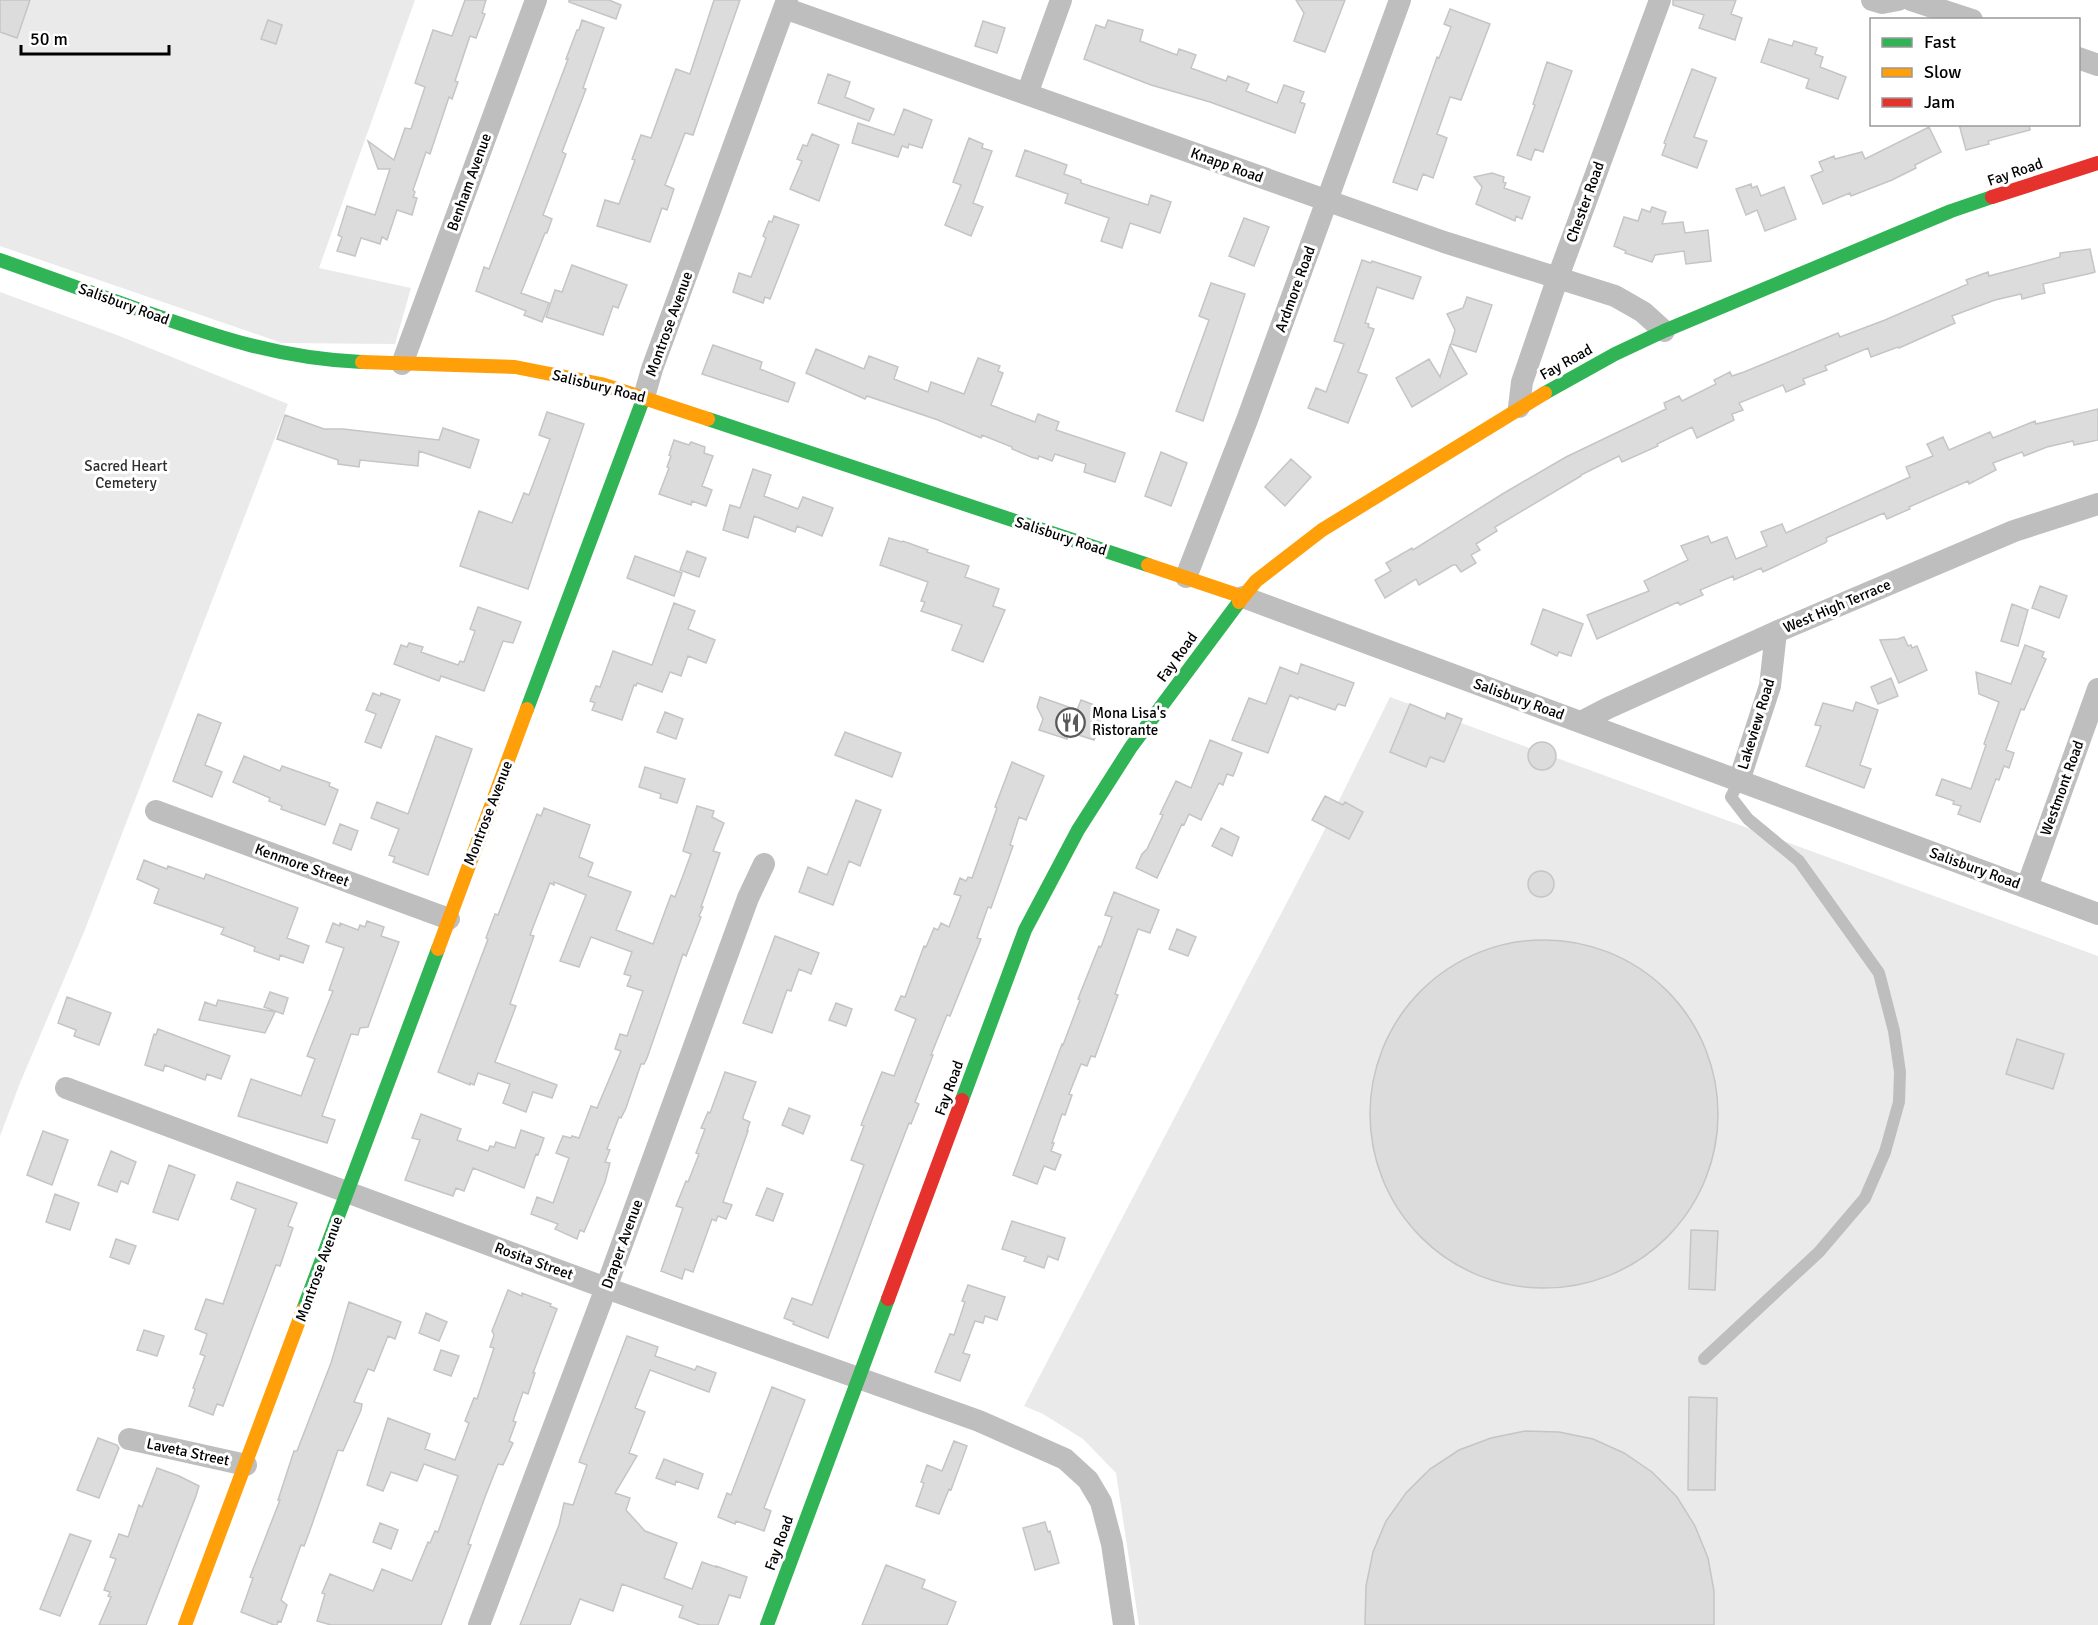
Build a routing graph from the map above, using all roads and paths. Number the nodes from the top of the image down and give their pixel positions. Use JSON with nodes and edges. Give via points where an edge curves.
{"nodes":[{"id":1,"x":536,"y":0,"type":"edge"},
{"id":2,"x":1061,"y":0,"type":"edge"},
{"id":3,"x":1400,"y":0,"type":"edge"},
{"id":4,"x":1660,"y":0,"type":"edge"},
{"id":5,"x":1872,"y":0,"type":"edge"},
{"id":6,"x":1898,"y":0,"type":"edge"},
{"id":7,"x":1911,"y":0,"type":"edge"},
{"id":8,"x":785,"y":4,"type":"edge"},
{"id":9,"x":1971,"y":12,"type":"edge"},
{"id":10,"x":2080,"y":58,"type":"edge"},
{"id":11,"x":2098,"y":65,"type":"edge"},
{"id":12,"x":1027,"y":94,"type":"junction"},
{"id":13,"x":2098,"y":163,"type":"edge"},
{"id":14,"x":1327,"y":200,"type":"junction"},
{"id":15,"x":0,"y":260,"type":"edge"},
{"id":16,"x":1557,"y":277,"type":"junction"},
{"id":17,"x":1664,"y":330,"type":"junction"},
{"id":18,"x":402,"y":364,"type":"junction"},
{"id":19,"x":644,"y":397,"type":"junction"},
{"id":20,"x":1519,"y":407,"type":"junction"},
{"id":21,"x":2098,"y":504,"type":"edge"},
{"id":22,"x":1186,"y":577,"type":"junction"},
{"id":23,"x":1243,"y":597,"type":"junction"},
{"id":24,"x":1776,"y":632,"type":"junction"},
{"id":25,"x":2098,"y":689,"type":"edge"},
{"id":26,"x":1581,"y":722,"type":"junction"},
{"id":27,"x":1739,"y":781,"type":"junction"},
{"id":28,"x":156,"y":812,"type":"dead end"},
{"id":29,"x":764,"y":864,"type":"dead end"},
{"id":30,"x":2027,"y":887,"type":"junction"},
{"id":31,"x":2098,"y":914,"type":"edge"},
{"id":32,"x":449,"y":919,"type":"junction"},
{"id":33,"x":66,"y":1088,"type":"dead end"},
{"id":34,"x":348,"y":1192,"type":"junction"},
{"id":35,"x":606,"y":1288,"type":"junction"},
{"id":36,"x":1704,"y":1359,"type":"dead end"},
{"id":37,"x":858,"y":1378,"type":"junction"},
{"id":38,"x":129,"y":1439,"type":"dead end"},
{"id":39,"x":246,"y":1464,"type":"junction"},
{"id":40,"x":185,"y":1625,"type":"edge"},
{"id":41,"x":479,"y":1625,"type":"edge"},
{"id":42,"x":766,"y":1625,"type":"edge"},
{"id":43,"x":1124,"y":1625,"type":"edge"}],
"edges":[{"from":1,"to":18,"type":"street","name":"Benham Avenue"},
{"from":2,"to":12,"type":"street"},
{"from":3,"to":14,"type":"street","name":"Ardmore Road"},
{"from":4,"to":16,"type":"street","name":"Chester Road"},
{"from":5,"to":6,"type":"street"},
{"from":7,"to":9,"type":"street"},
{"from":8,"to":12,"type":"street","name":"Knapp Road"},
{"from":8,"to":19,"type":"street","name":"Montrose Avenue"},
{"from":10,"to":11,"type":"street"},
{"from":12,"to":14,"type":"street","name":"Knapp Road"},
{"from":13,"to":17,"type":"street","name":"Fay Road","via":[[1951,211]]},
{"from":14,"to":16,"type":"street","name":"Knapp Road"},
{"from":14,"to":22,"type":"street","name":"Ardmore Road"},
{"from":15,"to":18,"type":"street","name":"Salisbury Road","via":[[267,351],[331,361]]},
{"from":16,"to":17,"type":"street","name":"Knapp Road","via":[[1615,296]]},
{"from":16,"to":20,"type":"street","name":"Chester Road","via":[[1522,382]]},
{"from":17,"to":20,"type":"street","name":"Fay Road"},
{"from":18,"to":19,"type":"street","name":"Salisbury Road","via":[[515,367]]},
{"from":19,"to":22,"type":"street","name":"Salisbury Road"},
{"from":19,"to":32,"type":"street","name":"Montrose Avenue"},
{"from":20,"to":23,"type":"street","name":"Fay Road","via":[[1322,530],[1256,581]]},
{"from":21,"to":24,"type":"street","name":"West High Terrace","via":[[2014,531]]},
{"from":22,"to":23,"type":"street","name":"Salisbury Road"},
{"from":23,"to":26,"type":"street","name":"Salisbury Road"},
{"from":23,"to":37,"type":"street","name":"Fay Road","via":[[1131,747],[1078,830],[1025,930]]},
{"from":24,"to":26,"type":"street","name":"West High Terrace"},
{"from":24,"to":27,"type":"street","name":"Lakeview Road","via":[[1770,686]]},
{"from":25,"to":30,"type":"street","name":"Westmont Road"},
{"from":26,"to":27,"type":"street","name":"Salisbury Road"},
{"from":27,"to":30,"type":"street","name":"Salisbury Road"},
{"from":27,"to":36,"type":"lane","via":[[1731,797],[1748,819],[1799,861],[1879,973],[1894,1031],[1900,1072],[1899,1102],[1885,1152],[1864,1198],[1819,1252]]},
{"from":28,"to":32,"type":"street","name":"Kenmore Street"},
{"from":29,"to":35,"type":"street","name":"Draper Avenue","via":[[748,898]]},
{"from":30,"to":31,"type":"street","name":"Salisbury Road"},
{"from":32,"to":34,"type":"street","name":"Montrose Avenue"},
{"from":33,"to":34,"type":"street","name":"Rosita Street"},
{"from":34,"to":35,"type":"street","name":"Rosita Street"},
{"from":34,"to":39,"type":"street","name":"Montrose Avenue"},
{"from":35,"to":37,"type":"street","name":"Rosita Street"},
{"from":35,"to":41,"type":"street","name":"Draper Avenue"},
{"from":37,"to":42,"type":"street","name":"Fay Road"},
{"from":37,"to":43,"type":"street","name":"Rosita Street","via":[[1065,1459],[1088,1480],[1101,1502],[1112,1544]]},
{"from":38,"to":39,"type":"street","name":"Laveta Street"},
{"from":39,"to":40,"type":"street","name":"Montrose Avenue"}]}
